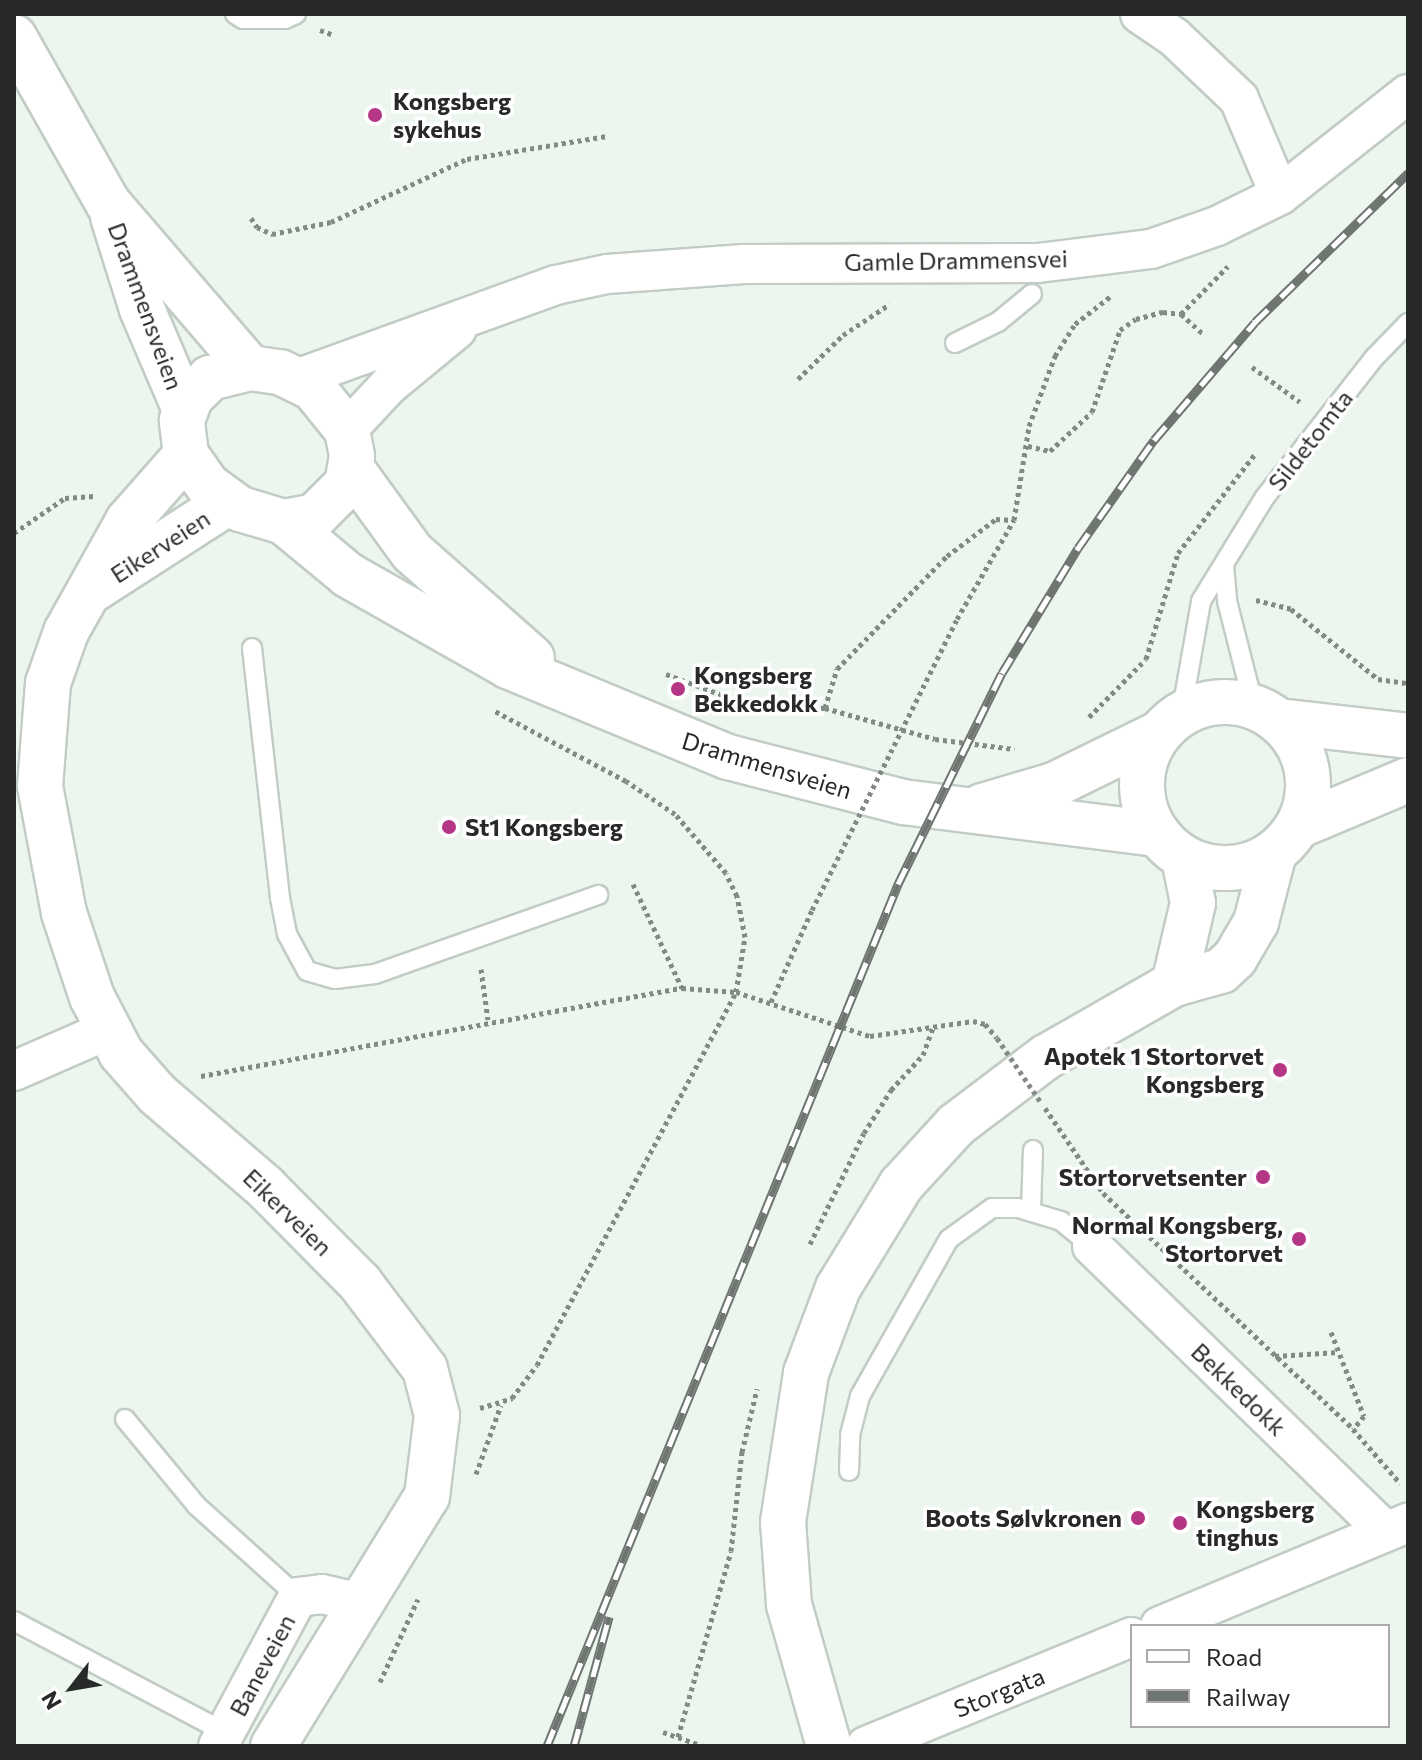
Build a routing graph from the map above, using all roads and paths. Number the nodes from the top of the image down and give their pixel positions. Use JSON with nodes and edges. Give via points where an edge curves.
{"nodes":[{"id":1,"x":235,"y":14,"type":"edge"},
{"id":2,"x":296,"y":14,"type":"edge"},
{"id":3,"x":1140,"y":14,"type":"edge"},
{"id":4,"x":14,"y":37,"type":"edge"},
{"id":5,"x":1408,"y":94,"type":"edge"},
{"id":6,"x":607,"y":136,"type":"dead end"},
{"id":7,"x":1280,"y":195,"type":"junction"},
{"id":8,"x":108,"y":203,"type":"junction"},
{"id":9,"x":251,"y":218,"type":"dead end"},
{"id":10,"x":904,"y":262,"type":"junction"},
{"id":11,"x":1230,"y":264,"type":"dead end"},
{"id":12,"x":1117,"y":291,"type":"dead end"},
{"id":13,"x":1032,"y":294,"type":"dead end"},
{"id":14,"x":1181,"y":314,"type":"junction"},
{"id":15,"x":466,"y":322,"type":"junction"},
{"id":16,"x":1408,"y":323,"type":"edge"},
{"id":17,"x":1204,"y":335,"type":"dead end"},
{"id":18,"x":955,"y":343,"type":"dead end"},
{"id":19,"x":1252,"y":367,"type":"dead end"},
{"id":20,"x":250,"y":368,"type":"junction"},
{"id":21,"x":296,"y":379,"type":"junction"},
{"id":22,"x":798,"y":379,"type":"dead end"},
{"id":23,"x":1300,"y":402,"type":"dead end"},
{"id":24,"x":185,"y":410,"type":"junction"},
{"id":25,"x":1028,"y":446,"type":"junction"},
{"id":26,"x":349,"y":449,"type":"junction"},
{"id":27,"x":186,"y":455,"type":"junction"},
{"id":28,"x":95,"y":495,"type":"dead end"},
{"id":29,"x":229,"y":502,"type":"junction"},
{"id":30,"x":1014,"y":520,"type":"junction"},
{"id":31,"x":284,"y":522,"type":"junction"},
{"id":32,"x":14,"y":533,"type":"edge"},
{"id":33,"x":1224,"y":565,"type":"junction"},
{"id":34,"x":92,"y":590,"type":"junction"},
{"id":35,"x":1164,"y":600,"type":"dead end"},
{"id":36,"x":1250,"y":600,"type":"dead end"},
{"id":37,"x":252,"y":648,"type":"dead end"},
{"id":38,"x":666,"y":674,"type":"dead end"},
{"id":39,"x":1408,"y":683,"type":"edge"},
{"id":40,"x":570,"y":691,"type":"junction"},
{"id":41,"x":825,"y":708,"type":"junction"},
{"id":42,"x":492,"y":710,"type":"dead end"},
{"id":43,"x":1267,"y":714,"type":"junction"},
{"id":44,"x":1081,"y":724,"type":"dead end"},
{"id":45,"x":1170,"y":724,"type":"junction"},
{"id":46,"x":1408,"y":736,"type":"edge"},
{"id":47,"x":1028,"y":744,"type":"dead end"},
{"id":48,"x":1408,"y":780,"type":"edge"},
{"id":49,"x":972,"y":809,"type":"junction"},
{"id":50,"x":1286,"y":840,"type":"junction"},
{"id":51,"x":1171,"y":846,"type":"junction"},
{"id":52,"x":633,"y":884,"type":"dead end"},
{"id":53,"x":598,"y":895,"type":"dead end"},
{"id":54,"x":481,"y":972,"type":"dead end"},
{"id":55,"x":1174,"y":984,"type":"junction"},
{"id":56,"x":682,"y":988,"type":"junction"},
{"id":57,"x":736,"y":992,"type":"junction"},
{"id":58,"x":771,"y":1002,"type":"junction"},
{"id":59,"x":488,"y":1020,"type":"junction"},
{"id":60,"x":108,"y":1030,"type":"junction"},
{"id":61,"x":14,"y":1071,"type":"edge"},
{"id":62,"x":188,"y":1079,"type":"dead end"},
{"id":63,"x":1033,"y":1150,"type":"dead end"},
{"id":64,"x":1031,"y":1210,"type":"junction"},
{"id":65,"x":1092,"y":1246,"type":"joint"},
{"id":66,"x":1331,"y":1332,"type":"dead end"},
{"id":67,"x":1339,"y":1352,"type":"junction"},
{"id":68,"x":1274,"y":1356,"type":"junction"},
{"id":69,"x":456,"y":1412,"type":"junction"},
{"id":70,"x":125,"y":1419,"type":"dead end"},
{"id":71,"x":1353,"y":1429,"type":"junction"},
{"id":72,"x":849,"y":1471,"type":"dead end"},
{"id":73,"x":1408,"y":1484,"type":"edge"},
{"id":74,"x":1397,"y":1528,"type":"edge"},
{"id":75,"x":298,"y":1597,"type":"junction"},
{"id":76,"x":361,"y":1603,"type":"junction"},
{"id":77,"x":14,"y":1621,"type":"edge"},
{"id":78,"x":1165,"y":1624,"type":"edge"},
{"id":79,"x":1130,"y":1638,"type":"edge"},
{"id":80,"x":663,"y":1732,"type":"dead end"},
{"id":81,"x":222,"y":1740,"type":"edge"},
{"id":82,"x":689,"y":1744,"type":"edge"},
{"id":83,"x":273,"y":1746,"type":"edge"},
{"id":84,"x":703,"y":1746,"type":"edge"},
{"id":85,"x":829,"y":1746,"type":"edge"},
{"id":86,"x":866,"y":1746,"type":"edge"}],
"edges":[{"from":1,"to":2,"type":"lane","via":[[243,19],[285,19]]},
{"from":3,"to":7,"type":"street","via":[[1210,68],[1239,99]]},
{"from":4,"to":8,"type":"main road","name":"Drammensveien"},
{"from":5,"to":7,"type":"street","name":"Gamle Drammensvei"},
{"from":6,"to":9,"type":"path","via":[[467,159],[331,222],[272,234]]},
{"from":7,"to":10,"type":"street","name":"Gamle Drammensvei","via":[[1217,226],[1151,249],[1038,263]]},
{"from":8,"to":20,"type":"main road","name":"Drammensveien"},
{"from":8,"to":24,"type":"main road","name":"Drammensveien","via":[[142,309]]},
{"from":10,"to":15,"type":"street","name":"Gamle Drammensvei","via":[[744,264],[607,274],[556,285]]},
{"from":10,"to":22,"type":"path","via":[[908,291],[843,335]]},
{"from":11,"to":14,"type":"path"},
{"from":12,"to":25,"type":"path","via":[[1075,324],[1055,356],[1039,392]]},
{"from":13,"to":18,"type":"lane","via":[[998,322]]},
{"from":14,"to":17,"type":"path"},
{"from":14,"to":25,"type":"path","via":[[1149,315],[1120,330],[1092,412],[1050,451]]},
{"from":15,"to":21,"type":"street","name":"Gamle Drammensvei","via":[[396,340]]},
{"from":15,"to":26,"type":"street","name":"Gamle Drammensvei","via":[[389,385]]},
{"from":16,"to":33,"type":"lane","name":"Sildetomta","via":[[1374,358],[1265,497]]},
{"from":19,"to":23,"type":"path"},
{"from":20,"to":21,"type":"main road"},
{"from":20,"to":24,"type":"main road","via":[[210,378]]},
{"from":21,"to":26,"type":"main road","via":[[328,401]]},
{"from":24,"to":27,"type":"main road","via":[[181,432]]},
{"from":25,"to":30,"type":"path"},
{"from":26,"to":31,"type":"main road","via":[[347,484],[327,508]]},
{"from":26,"to":40,"type":"main road","name":"Drammensveien","via":[[412,552]]},
{"from":27,"to":29,"type":"main road","via":[[199,476]]},
{"from":27,"to":34,"type":"main road","name":"Eikerveien","via":[[128,521]]},
{"from":28,"to":32,"type":"path","via":[[65,498]]},
{"from":29,"to":31,"type":"main road"},
{"from":29,"to":34,"type":"main road","name":"Eikerveien"},
{"from":30,"to":41,"type":"path","via":[[996,519],[947,556],[837,669]]},
{"from":30,"to":58,"type":"path","bridge":true,"via":[[957,619]]},
{"from":31,"to":40,"type":"main road","name":"Drammensveien","via":[[348,575],[508,666]]},
{"from":33,"to":43,"type":"lane","via":[[1227,601]]},
{"from":33,"to":45,"type":"lane","name":"Sildetomta","via":[[1201,601]]},
{"from":34,"to":60,"type":"main road","name":"Eikerveien","via":[[66,632],[48,683],[40,786],[64,913]]},
{"from":35,"to":44,"type":"path","via":[[1146,659]]},
{"from":36,"to":39,"type":"path","via":[[1291,609],[1351,662],[1378,679]]},
{"from":37,"to":53,"type":"lane","via":[[280,898],[287,934],[307,971],[335,979],[375,974]]},
{"from":38,"to":41,"type":"path","via":[[749,705]]},
{"from":40,"to":49,"type":"main road","name":"Drammensveien","via":[[649,727],[768,770],[855,793]]},
{"from":41,"to":47,"type":"path","via":[[935,739],[1013,749]]},
{"from":42,"to":57,"type":"path","via":[[649,794],[708,847],[726,873],[742,915],[745,937]]},
{"from":43,"to":45,"type":"main road","via":[[1226,701]]},
{"from":43,"to":46,"type":"main road"},
{"from":43,"to":50,"type":"main road","via":[[1293,735],[1307,770],[1309,789]]},
{"from":45,"to":49,"type":"main road","name":"Drammensveien","via":[[1054,785]]},
{"from":45,"to":51,"type":"main road","via":[[1148,753],[1142,795]]},
{"from":48,"to":50,"type":"main road"},
{"from":49,"to":51,"type":"main road","name":"Drammensveien"},
{"from":50,"to":51,"type":"main road","via":[[1239,868],[1220,869]]},
{"from":50,"to":55,"type":"main road","via":[[1256,922],[1235,958],[1221,971]]},
{"from":51,"to":55,"type":"main road","via":[[1193,903]]},
{"from":52,"to":56,"type":"path"},
{"from":54,"to":59,"type":"path"},
{"from":55,"to":85,"type":"main road","via":[[1046,1057],[956,1125],[901,1185],[838,1288],[806,1373],[783,1522],[789,1605]]},
{"from":56,"to":57,"type":"path"},
{"from":56,"to":59,"type":"path"},
{"from":57,"to":58,"type":"path"},
{"from":57,"to":69,"type":"path","via":[[523,1388],[502,1404]]},
{"from":58,"to":68,"type":"path","bridge":true,"via":[[870,1036],[973,1021],[985,1024],[1103,1193]]},
{"from":59,"to":62,"type":"path"},
{"from":60,"to":61,"type":"street"},
{"from":60,"to":69,"type":"main road","name":"Eikerveien","via":[[157,1094],[265,1187],[360,1283]]},
{"from":63,"to":64,"type":"lane"},
{"from":64,"to":65,"type":"lane","via":[[1061,1221]]},
{"from":64,"to":72,"type":"lane","via":[[992,1208],[949,1239],[860,1396],[850,1435]]},
{"from":65,"to":74,"type":"street","name":"Bekkedokk"},
{"from":66,"to":67,"type":"path"},
{"from":67,"to":68,"type":"path"},
{"from":67,"to":71,"type":"path","via":[[1364,1416]]},
{"from":68,"to":71,"type":"path"},
{"from":69,"to":76,"type":"main road","name":"Baneveien","via":[[427,1496]]},
{"from":70,"to":75,"type":"lane","via":[[197,1506]]},
{"from":71,"to":73,"type":"path","via":[[1400,1483]]},
{"from":74,"to":78,"type":"street"},
{"from":75,"to":76,"type":"street","name":"Baneveien","via":[[322,1594]]},
{"from":75,"to":81,"type":"street","name":"Baneveien"},
{"from":76,"to":83,"type":"main road","name":"Baneveien"},
{"from":77,"to":81,"type":"lane"},
{"from":79,"to":86,"type":"street","name":"Storgata"},
{"from":80,"to":82,"type":"path"},
{"from":82,"to":84,"type":"path"}]}
